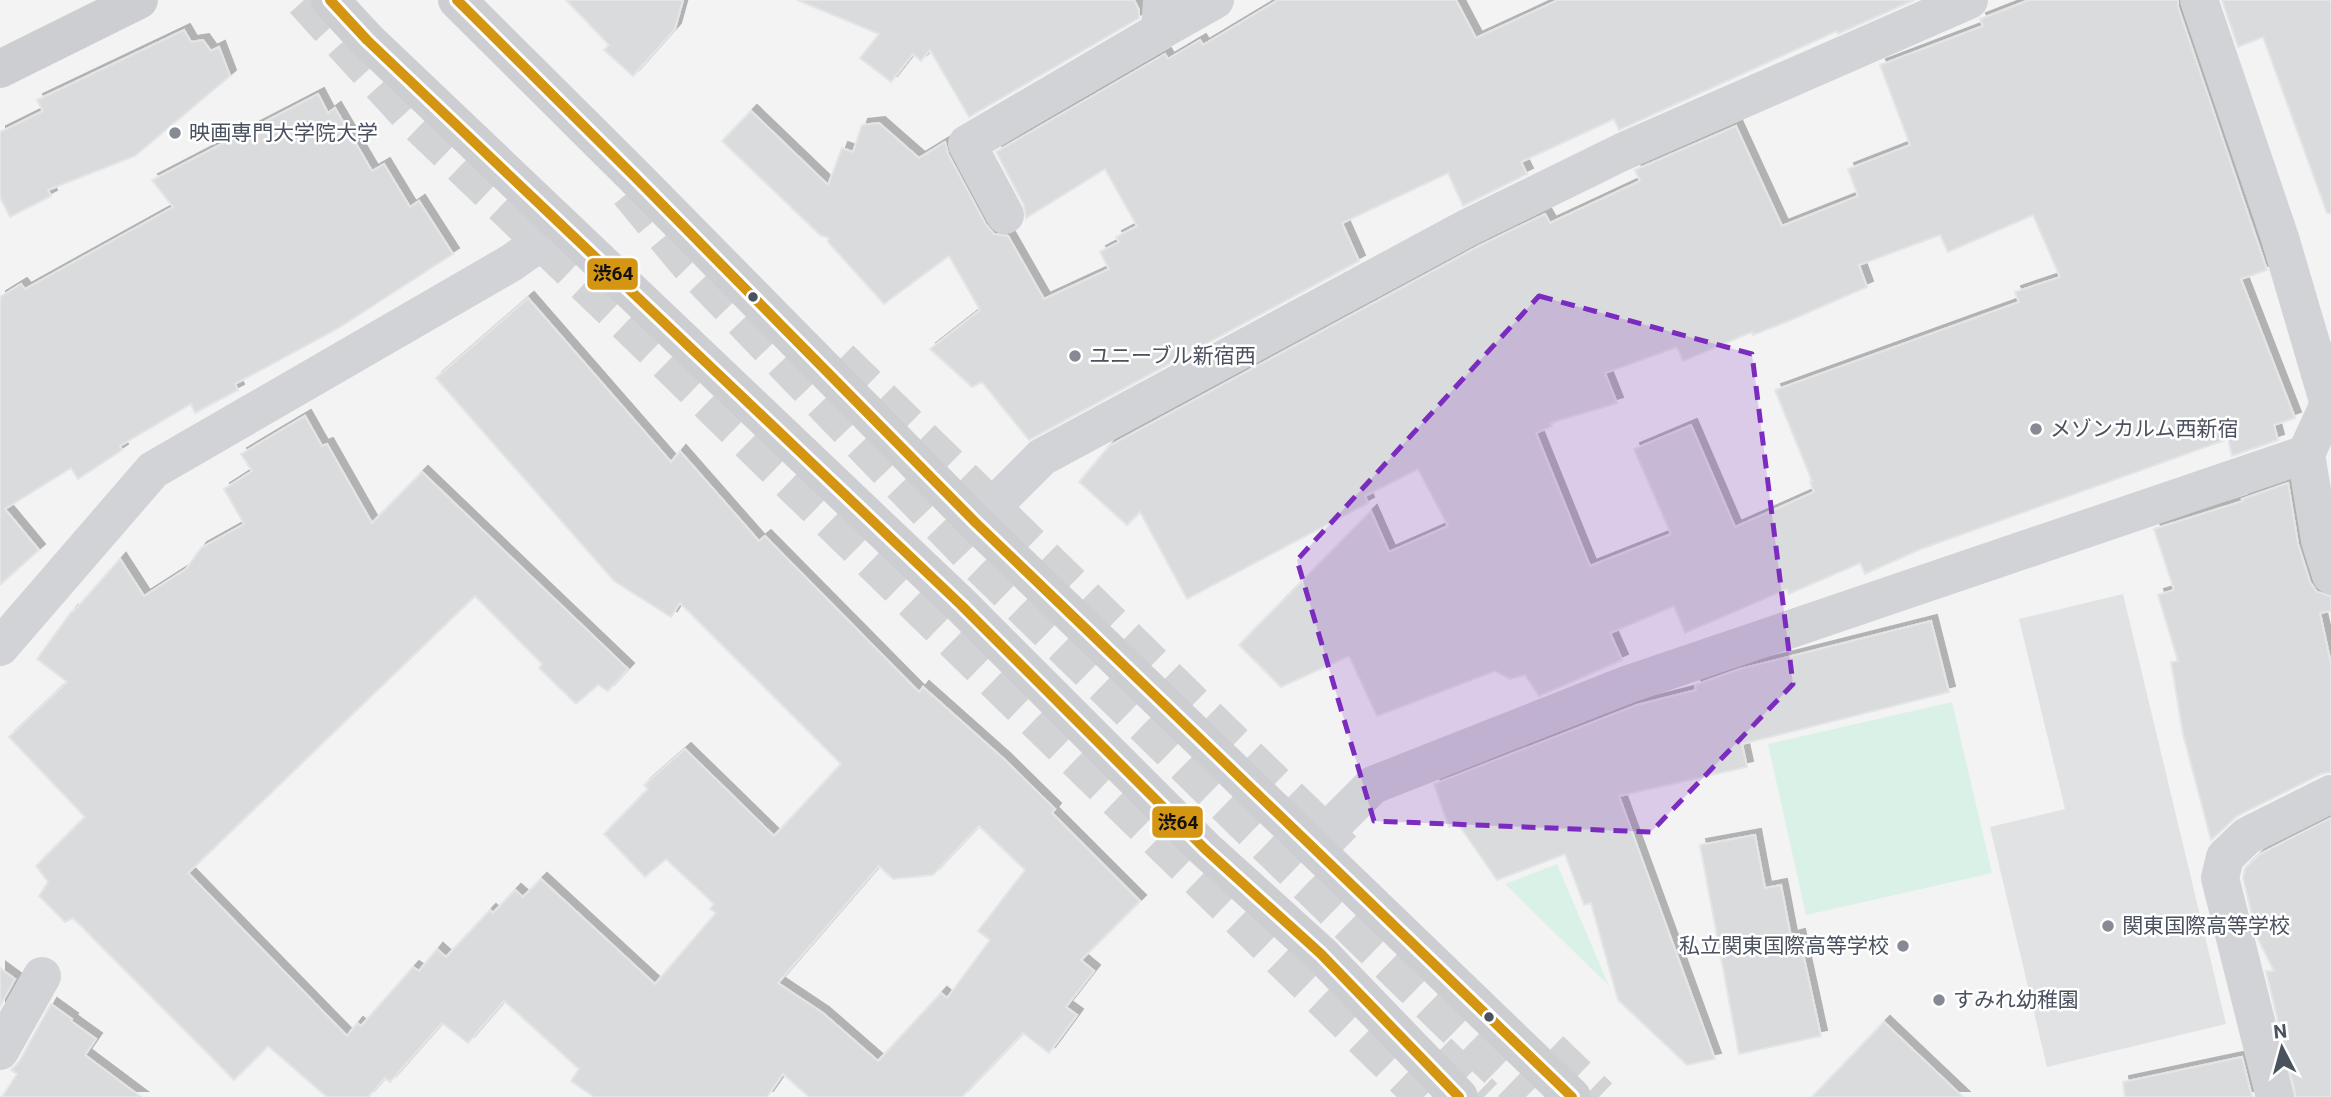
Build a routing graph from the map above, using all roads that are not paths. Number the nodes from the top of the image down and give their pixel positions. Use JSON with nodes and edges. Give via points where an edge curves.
{"nodes":[{"id":1,"x":139,"y":0,"type":"edge"},
{"id":2,"x":330,"y":0,"type":"edge"},
{"id":3,"x":457,"y":0,"type":"edge"},
{"id":4,"x":1215,"y":0,"type":"edge"},
{"id":5,"x":1969,"y":0,"type":"edge"},
{"id":6,"x":2199,"y":0,"type":"edge"},
{"id":7,"x":1161,"y":16,"type":"edge"},
{"id":8,"x":0,"y":69,"type":"edge"},
{"id":9,"x":1005,"y":215,"type":"dead end"},
{"id":10,"x":562,"y":227,"type":"junction"},
{"id":11,"x":2306,"y":454,"type":"junction"},
{"id":12,"x":976,"y":523,"type":"junction"},
{"id":13,"x":2331,"y":575,"type":"edge"},
{"id":14,"x":0,"y":648,"type":"edge"},
{"id":15,"x":2331,"y":794,"type":"edge"},
{"id":16,"x":1312,"y":846,"type":"junction"},
{"id":17,"x":42,"y":976,"type":"dead end"},
{"id":18,"x":0,"y":1051,"type":"edge"},
{"id":19,"x":1459,"y":1097,"type":"edge"},
{"id":20,"x":1572,"y":1097,"type":"edge"},
{"id":21,"x":2275,"y":1097,"type":"edge"}],
"edges":[{"from":1,"to":8,"type":"main road"},
{"from":2,"to":10,"type":"main road"},
{"from":3,"to":12,"type":"main road"},
{"from":4,"to":7,"type":"street"},
{"from":5,"to":12,"type":"street","via":[[1622,152],[1469,227],[1042,457]]},
{"from":6,"to":11,"type":"street","via":[[2280,238],[2329,404]]},
{"from":7,"to":9,"type":"street","via":[[967,145]]},
{"from":10,"to":14,"type":"street","via":[[511,263],[153,470]]},
{"from":10,"to":19,"type":"main road","via":[[961,605],[1205,849],[1321,954]]},
{"from":11,"to":13,"type":"street","via":[[2320,540]]},
{"from":11,"to":16,"type":"street","via":[[1629,684],[1373,785]]},
{"from":12,"to":16,"type":"main road"},
{"from":15,"to":21,"type":"street","via":[[2247,836],[2225,857],[2220,878]]},
{"from":16,"to":20,"type":"main road"},
{"from":17,"to":18,"type":"street"}]}
